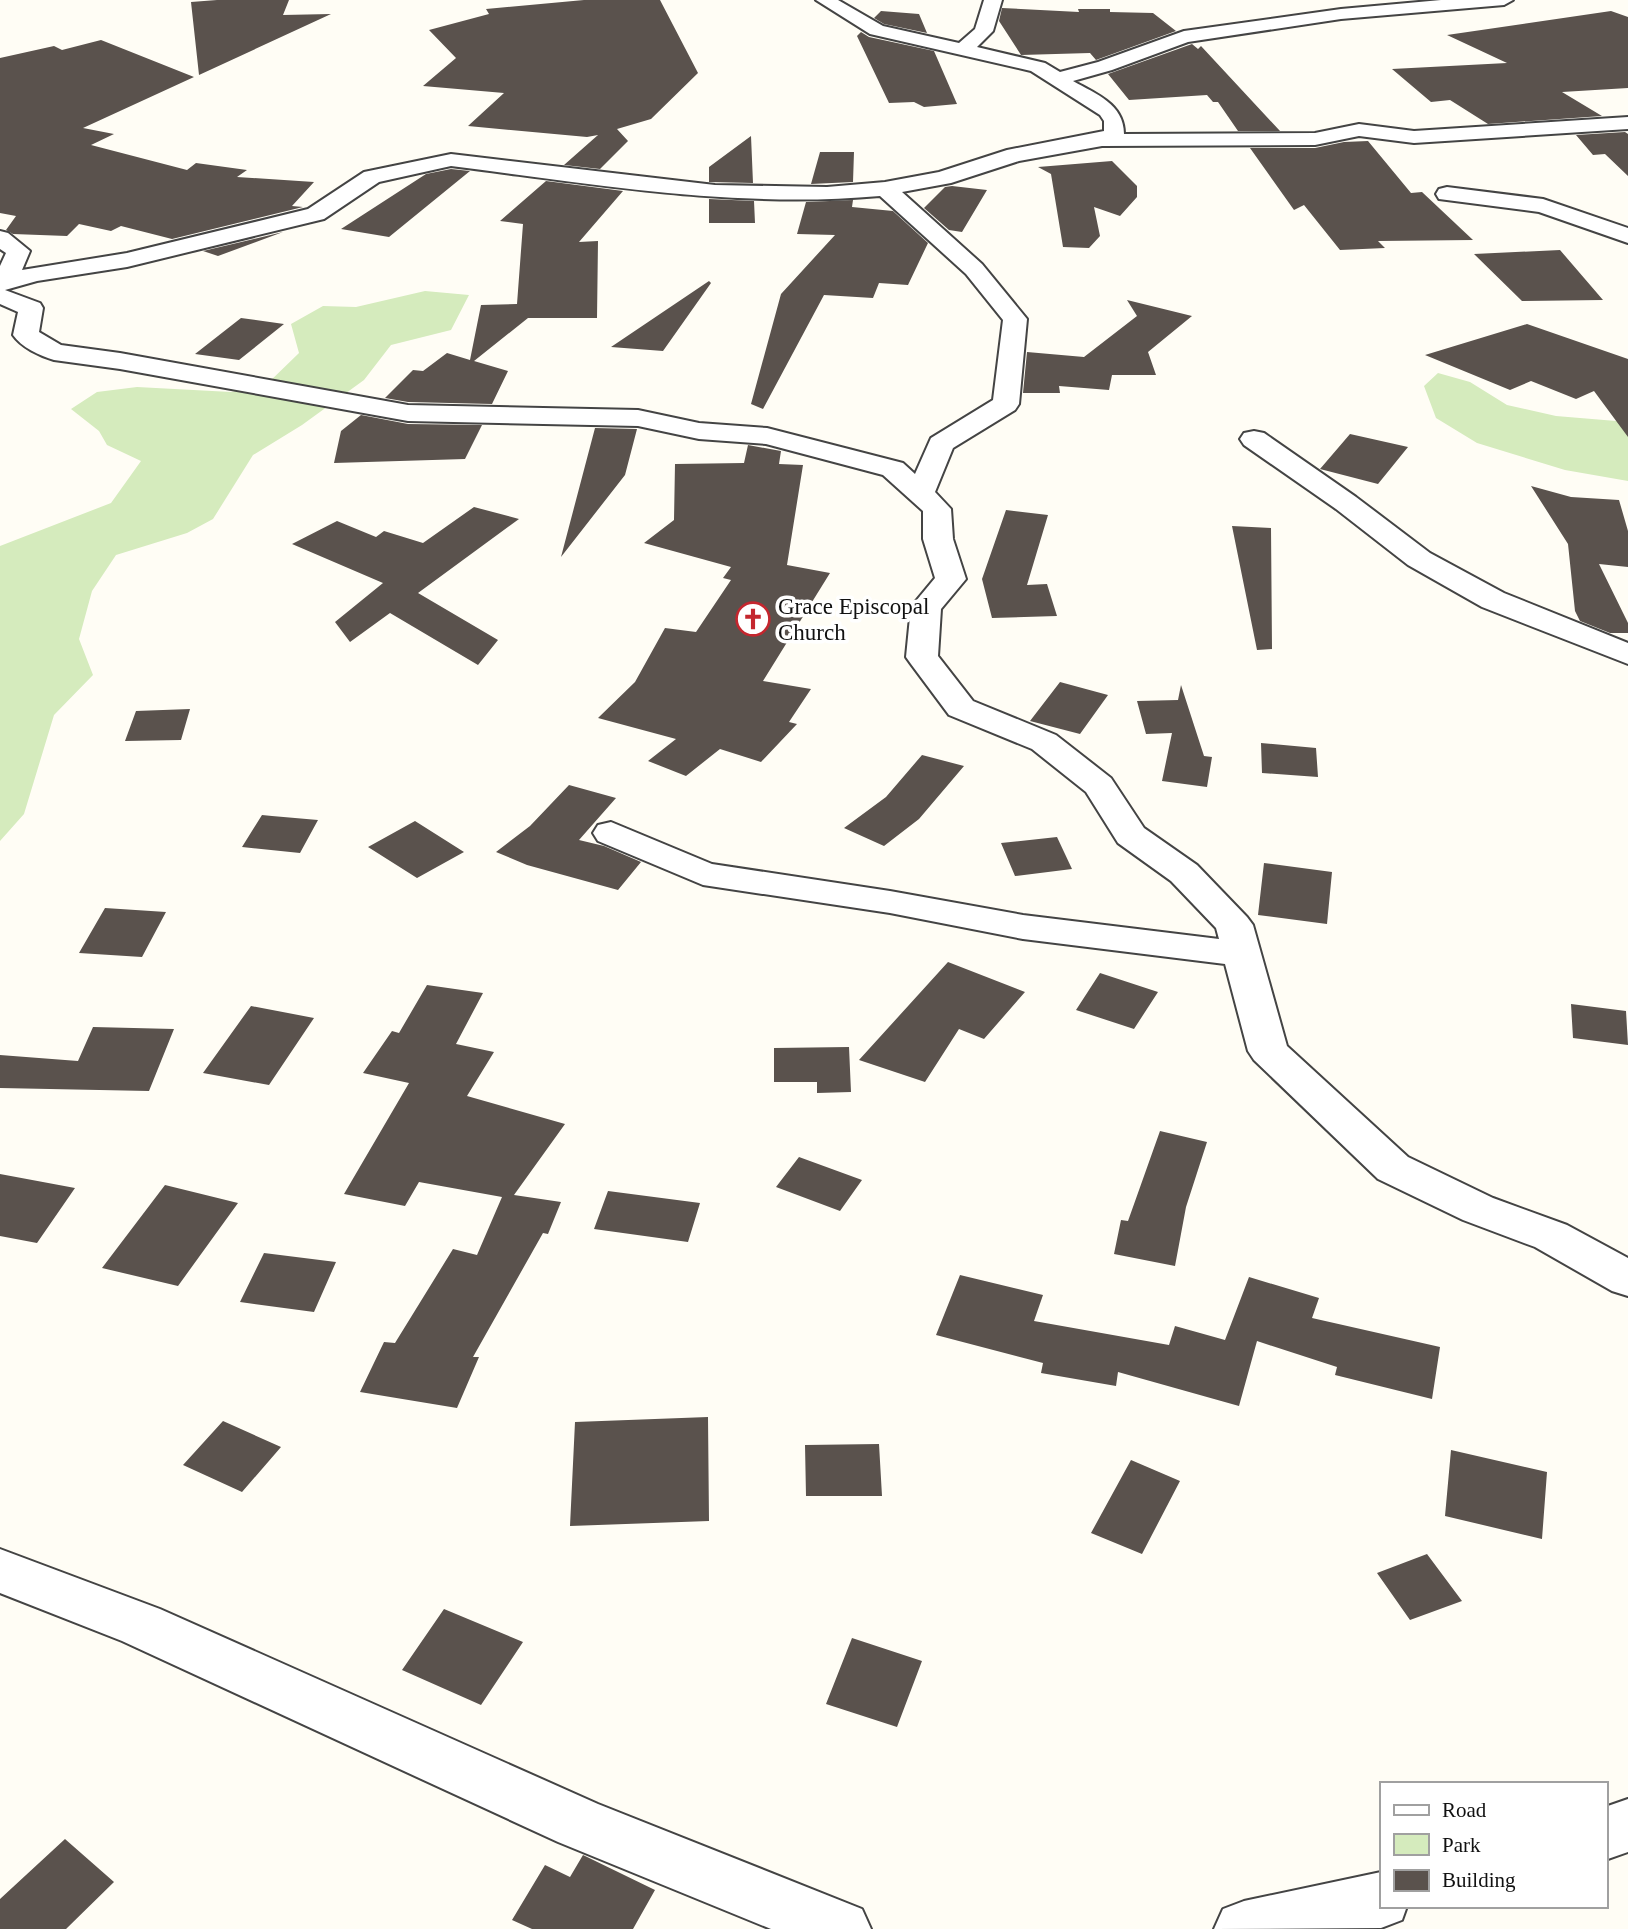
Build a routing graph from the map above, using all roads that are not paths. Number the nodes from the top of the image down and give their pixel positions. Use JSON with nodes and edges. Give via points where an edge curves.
{"nodes":[{"id":1,"x":825,"y":0,"type":"edge"},
{"id":2,"x":993,"y":0,"type":"edge"},
{"id":3,"x":1504,"y":0,"type":"edge"},
{"id":4,"x":963,"y":50,"type":"junction"},
{"id":5,"x":1058,"y":79,"type":"junction"},
{"id":6,"x":1628,"y":123,"type":"edge"},
{"id":7,"x":1102,"y":141,"type":"junction"},
{"id":8,"x":885,"y":189,"type":"junction"},
{"id":9,"x":1447,"y":194,"type":"dead end"},
{"id":10,"x":1628,"y":236,"type":"edge"},
{"id":11,"x":0,"y":238,"type":"edge"},
{"id":12,"x":0,"y":276,"type":"edge"},
{"id":13,"x":0,"y":284,"type":"edge"},
{"id":14,"x":0,"y":296,"type":"edge"},
{"id":15,"x":1254,"y":439,"type":"dead end"},
{"id":16,"x":920,"y":494,"type":"junction"},
{"id":17,"x":1628,"y":654,"type":"edge"},
{"id":18,"x":611,"y":834,"type":"dead end"},
{"id":19,"x":1242,"y":954,"type":"junction"},
{"id":20,"x":1628,"y":1279,"type":"edge"},
{"id":21,"x":0,"y":1571,"type":"edge"},
{"id":22,"x":1628,"y":1825,"type":"edge"},
{"id":23,"x":1607,"y":1833,"type":"edge"},
{"id":24,"x":1380,"y":1900,"type":"edge"},
{"id":25,"x":841,"y":1929,"type":"edge"},
{"id":26,"x":1244,"y":1929,"type":"edge"}],
"edges":[{"from":1,"to":4,"type":"street","via":[[877,30]]},
{"from":2,"to":4,"type":"street","via":[[984,31]]},
{"from":3,"to":5,"type":"street","via":[[1341,14],[1184,37]]},
{"from":4,"to":5,"type":"street","via":[[1038,66]]},
{"from":5,"to":7,"type":"street","via":[[1108,111],[1114,134]]},
{"from":6,"to":7,"type":"street","via":[[1427,136],[1359,130],[1315,139]]},
{"from":7,"to":8,"type":"street","via":[[1015,155],[943,178]]},
{"from":8,"to":13,"type":"street","via":[[827,194],[715,192],[451,160],[372,177],[316,214],[127,260],[34,274]]},
{"from":8,"to":16,"type":"street","via":[[974,270],[1015,319],[1006,404],[941,444]]},
{"from":9,"to":10,"type":"street","via":[[1543,206]]},
{"from":11,"to":12,"type":"street","via":[[18,251],[11,269]]},
{"from":14,"to":16,"type":"street","via":[[31,308],[26,335],[54,352],[408,413],[638,418],[699,431],[767,436],[892,469]]},
{"from":15,"to":17,"type":"street","via":[[1419,559],[1493,600]]},
{"from":16,"to":19,"type":"street","via":[[936,509],[938,538],[951,579],[926,607],[922,657],[961,708],[1044,741],[1099,785],[1131,835],[1184,873],[1234,925]]},
{"from":18,"to":19,"type":"street","via":[[703,874],[1023,927]]},
{"from":19,"to":20,"type":"street","via":[[1268,1051],[1393,1168],[1478,1209],[1550,1236]]},
{"from":21,"to":25,"type":"street","via":[[141,1625],[578,1823]]},
{"from":22,"to":23,"type":"street"},
{"from":24,"to":26,"type":"street"}]}
